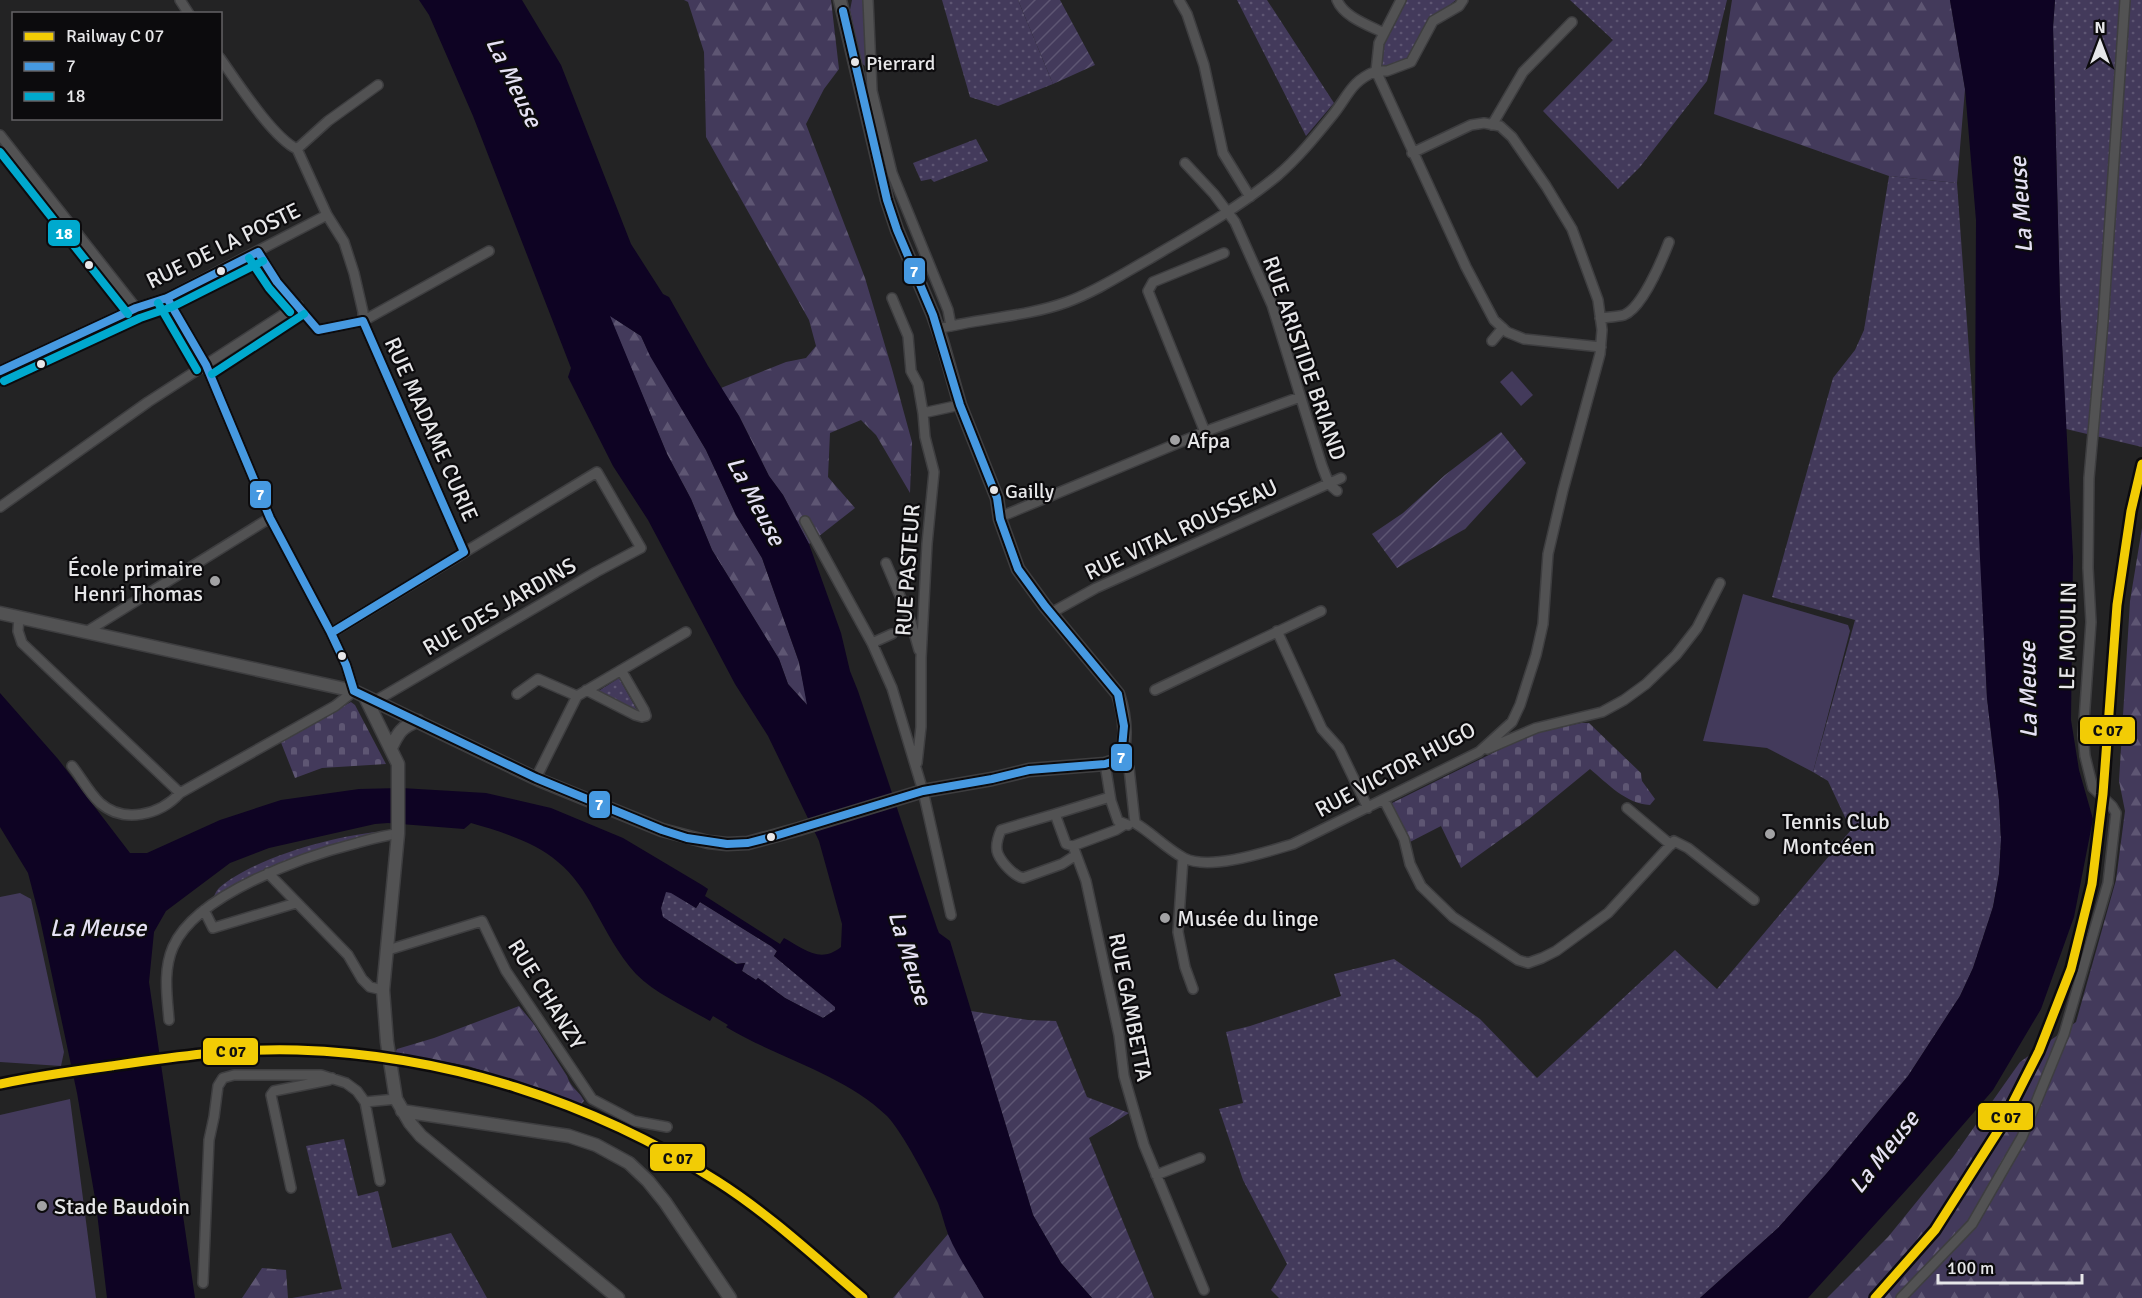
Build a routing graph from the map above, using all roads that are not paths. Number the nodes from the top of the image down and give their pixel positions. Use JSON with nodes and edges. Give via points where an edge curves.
{"nodes":[{"id":1,"x":868,"y":0,"type":"edge"},
{"id":2,"x":1179,"y":0,"type":"edge"},
{"id":3,"x":1337,"y":0,"type":"edge"},
{"id":4,"x":1401,"y":0,"type":"edge"},
{"id":5,"x":1463,"y":0,"type":"edge"},
{"id":6,"x":2125,"y":0,"type":"edge"},
{"id":7,"x":843,"y":4,"type":"edge"},
{"id":8,"x":1572,"y":22,"type":"dead end"},
{"id":9,"x":1384,"y":33,"type":"junction"},
{"id":10,"x":222,"y":61,"type":"edge"},
{"id":11,"x":1376,"y":71,"type":"junction"},
{"id":12,"x":378,"y":85,"type":"dead end"},
{"id":13,"x":1492,"y":124,"type":"junction"},
{"id":14,"x":0,"y":135,"type":"edge"},
{"id":15,"x":297,"y":149,"type":"junction"},
{"id":16,"x":1412,"y":153,"type":"junction"},
{"id":17,"x":1185,"y":163,"type":"dead end"},
{"id":18,"x":1250,"y":197,"type":"junction"},
{"id":19,"x":1229,"y":213,"type":"junction"},
{"id":20,"x":327,"y":215,"type":"junction"},
{"id":21,"x":1669,"y":243,"type":"dead end"},
{"id":22,"x":489,"y":251,"type":"dead end"},
{"id":23,"x":258,"y":252,"type":"junction"},
{"id":24,"x":1224,"y":253,"type":"dead end"},
{"id":25,"x":167,"y":298,"type":"junction"},
{"id":26,"x":892,"y":298,"type":"dead end"},
{"id":27,"x":298,"y":305,"type":"junction"},
{"id":28,"x":136,"y":308,"type":"junction"},
{"id":29,"x":1600,"y":318,"type":"junction"},
{"id":30,"x":363,"y":321,"type":"junction"},
{"id":31,"x":951,"y":326,"type":"junction"},
{"id":32,"x":1503,"y":328,"type":"junction"},
{"id":33,"x":938,"y":329,"type":"junction"},
{"id":34,"x":1492,"y":340,"type":"dead end"},
{"id":35,"x":1601,"y":347,"type":"junction"},
{"id":36,"x":206,"y":365,"type":"junction"},
{"id":37,"x":0,"y":371,"type":"edge"},
{"id":38,"x":1300,"y":398,"type":"junction"},
{"id":39,"x":960,"y":405,"type":"junction"},
{"id":40,"x":924,"y":413,"type":"junction"},
{"id":41,"x":1205,"y":432,"type":"junction"},
{"id":42,"x":1341,"y":478,"type":"dead end"},
{"id":43,"x":1329,"y":483,"type":"junction"},
{"id":44,"x":1337,"y":491,"type":"dead end"},
{"id":45,"x":0,"y":507,"type":"edge"},
{"id":46,"x":1000,"y":517,"type":"junction"},
{"id":47,"x":270,"y":518,"type":"junction"},
{"id":48,"x":805,"y":522,"type":"dead end"},
{"id":49,"x":464,"y":552,"type":"junction"},
{"id":50,"x":886,"y":563,"type":"dead end"},
{"id":51,"x":1720,"y":583,"type":"dead end"},
{"id":52,"x":1321,"y":611,"type":"dead end"},
{"id":53,"x":0,"y":612,"type":"edge"},
{"id":54,"x":1050,"y":613,"type":"junction"},
{"id":55,"x":19,"y":618,"type":"junction"},
{"id":56,"x":1277,"y":631,"type":"junction"},
{"id":57,"x":86,"y":632,"type":"junction"},
{"id":58,"x":686,"y":632,"type":"dead end"},
{"id":59,"x":331,"y":633,"type":"junction"},
{"id":60,"x":892,"y":634,"type":"dead end"},
{"id":61,"x":872,"y":643,"type":"junction"},
{"id":62,"x":921,"y":658,"type":"junction"},
{"id":63,"x":621,"y":670,"type":"junction"},
{"id":64,"x":586,"y":690,"type":"junction"},
{"id":65,"x":1155,"y":690,"type":"dead end"},
{"id":66,"x":360,"y":694,"type":"junction"},
{"id":67,"x":517,"y":694,"type":"dead end"},
{"id":68,"x":577,"y":696,"type":"junction"},
{"id":69,"x":377,"y":700,"type":"junction"},
{"id":70,"x":418,"y":721,"type":"junction"},
{"id":71,"x":391,"y":748,"type":"junction"},
{"id":72,"x":1479,"y":752,"type":"junction"},
{"id":73,"x":1113,"y":762,"type":"junction"},
{"id":74,"x":72,"y":766,"type":"dead end"},
{"id":75,"x":916,"y":768,"type":"junction"},
{"id":76,"x":536,"y":778,"type":"junction"},
{"id":77,"x":180,"y":793,"type":"junction"},
{"id":78,"x":917,"y":793,"type":"junction"},
{"id":79,"x":1110,"y":797,"type":"junction"},
{"id":80,"x":1384,"y":800,"type":"junction"},
{"id":81,"x":1368,"y":808,"type":"junction"},
{"id":82,"x":1627,"y":808,"type":"dead end"},
{"id":83,"x":1055,"y":814,"type":"junction"},
{"id":84,"x":1135,"y":823,"type":"junction"},
{"id":85,"x":1124,"y":825,"type":"junction"},
{"id":86,"x":398,"y":832,"type":"junction"},
{"id":87,"x":1671,"y":844,"type":"junction"},
{"id":88,"x":1075,"y":851,"type":"junction"},
{"id":89,"x":1183,"y":858,"type":"junction"},
{"id":90,"x":268,"y":873,"type":"junction"},
{"id":91,"x":1754,"y":900,"type":"dead end"},
{"id":92,"x":296,"y":903,"type":"junction"},
{"id":93,"x":204,"y":910,"type":"junction"},
{"id":94,"x":951,"y":915,"type":"dead end"},
{"id":95,"x":388,"y":950,"type":"junction"},
{"id":96,"x":1193,"y":989,"type":"dead end"},
{"id":97,"x":383,"y":990,"type":"junction"},
{"id":98,"x":169,"y":1020,"type":"dead end"},
{"id":99,"x":332,"y":1078,"type":"junction"},
{"id":100,"x":396,"y":1099,"type":"junction"},
{"id":101,"x":365,"y":1102,"type":"junction"},
{"id":102,"x":402,"y":1111,"type":"junction"},
{"id":103,"x":667,"y":1127,"type":"dead end"},
{"id":104,"x":1200,"y":1158,"type":"dead end"},
{"id":105,"x":1156,"y":1175,"type":"junction"},
{"id":106,"x":380,"y":1181,"type":"dead end"},
{"id":107,"x":291,"y":1188,"type":"dead end"},
{"id":108,"x":202,"y":1282,"type":"dead end"},
{"id":109,"x":1204,"y":1290,"type":"dead end"},
{"id":110,"x":618,"y":1298,"type":"edge"},
{"id":111,"x":730,"y":1298,"type":"edge"},
{"id":112,"x":1901,"y":1298,"type":"edge"}],
"edges":[{"from":1,"to":31,"type":"street","via":[[872,91],[892,173]]},
{"from":2,"to":18,"type":"street","via":[[1204,65],[1223,153]]},
{"from":3,"to":9,"type":"street","via":[[1340,7],[1357,19]]},
{"from":4,"to":9,"type":"street"},
{"from":5,"to":11,"type":"street","via":[[1433,21],[1411,62]]},
{"from":6,"to":112,"type":"street","name":"LE MOULIN","via":[[2089,478],[2091,622],[2083,735],[2087,769],[2097,793],[2115,810],[2108,883],[2064,1034],[2022,1137],[1972,1224]]},
{"from":7,"to":33,"type":"street","via":[[887,201]]},
{"from":8,"to":13,"type":"street","via":[[1523,72]]},
{"from":9,"to":11,"type":"street","via":[[1376,54]]},
{"from":10,"to":15,"type":"street","via":[[278,134]]},
{"from":11,"to":16,"type":"street"},
{"from":11,"to":18,"type":"street","via":[[1353,85],[1310,143]]},
{"from":12,"to":15,"type":"street"},
{"from":13,"to":16,"type":"street","via":[[1471,125]]},
{"from":13,"to":29,"type":"street","name":"RUE VICTOR HUGO","via":[[1512,137],[1572,229],[1598,300]]},
{"from":14,"to":28,"type":"street"},
{"from":15,"to":20,"type":"street","name":"RUE MADAME CURIE"},
{"from":16,"to":32,"type":"street","via":[[1466,267],[1494,320]]},
{"from":17,"to":19,"type":"street","name":"RUE ARISTIDE BRIAND"},
{"from":18,"to":19,"type":"street"},
{"from":19,"to":31,"type":"street","via":[[1066,303]]},
{"from":19,"to":38,"type":"street","name":"RUE ARISTIDE BRIAND","via":[[1272,305]]},
{"from":20,"to":23,"type":"street","name":"RUE DE LA POSTE"},
{"from":20,"to":30,"type":"street","name":"RUE MADAME CURIE","via":[[344,242]]},
{"from":21,"to":29,"type":"street","via":[[1638,302],[1626,315]]},
{"from":22,"to":30,"type":"street"},
{"from":23,"to":25,"type":"street","name":"RUE DE LA POSTE"},
{"from":23,"to":27,"type":"street"},
{"from":24,"to":41,"type":"street","via":[[1153,282],[1148,291]]},
{"from":25,"to":28,"type":"street","name":"RUE DE LA POSTE"},
{"from":25,"to":36,"type":"street"},
{"from":26,"to":40,"type":"street","name":"RUE PASTEUR","via":[[908,336],[911,371]]},
{"from":27,"to":30,"type":"street","via":[[318,330]]},
{"from":27,"to":36,"type":"street"},
{"from":28,"to":37,"type":"street","name":"RUE DE LA POSTE"},
{"from":29,"to":35,"type":"street","name":"RUE VICTOR HUGO"},
{"from":30,"to":49,"type":"street","name":"RUE MADAME CURIE"},
{"from":31,"to":33,"type":"street"},
{"from":32,"to":34,"type":"street"},
{"from":32,"to":35,"type":"street","via":[[1524,339]]},
{"from":33,"to":39,"type":"street"},
{"from":35,"to":72,"type":"street","name":"RUE VICTOR HUGO","via":[[1548,554],[1543,624],[1536,655],[1512,722]]},
{"from":36,"to":45,"type":"street"},
{"from":36,"to":47,"type":"street"},
{"from":38,"to":41,"type":"street"},
{"from":38,"to":43,"type":"street","name":"RUE ARISTIDE BRIAND"},
{"from":39,"to":40,"type":"street"},
{"from":39,"to":46,"type":"street","via":[[997,498]]},
{"from":40,"to":62,"type":"street","name":"RUE PASTEUR","via":[[925,437],[934,472]]},
{"from":41,"to":46,"type":"street"},
{"from":42,"to":43,"type":"street","name":"RUE VITAL ROUSSEAU"},
{"from":43,"to":44,"type":"street"},
{"from":43,"to":54,"type":"street","name":"RUE VITAL ROUSSEAU","via":[[1096,588]]},
{"from":46,"to":54,"type":"street","via":[[1018,569]]},
{"from":47,"to":57,"type":"street"},
{"from":47,"to":59,"type":"street"},
{"from":48,"to":61,"type":"street"},
{"from":49,"to":59,"type":"street"},
{"from":49,"to":69,"type":"street","name":"RUE DES JARDINS","via":[[597,472],[641,548]]},
{"from":50,"to":62,"type":"street","via":[[911,622]]},
{"from":51,"to":72,"type":"street","via":[[1676,655],[1624,700],[1602,712],[1536,728]]},
{"from":52,"to":56,"type":"street"},
{"from":53,"to":55,"type":"street"},
{"from":54,"to":73,"type":"street","via":[[1118,694],[1125,733]]},
{"from":55,"to":57,"type":"street"},
{"from":55,"to":77,"type":"street","via":[[22,643]]},
{"from":56,"to":65,"type":"street"},
{"from":56,"to":81,"type":"street","via":[[1322,729],[1339,748]]},
{"from":57,"to":66,"type":"street"},
{"from":58,"to":63,"type":"street"},
{"from":59,"to":66,"type":"street"},
{"from":60,"to":61,"type":"street"},
{"from":61,"to":75,"type":"street","via":[[892,688]]},
{"from":62,"to":75,"type":"street","name":"RUE PASTEUR","via":[[921,727]]},
{"from":63,"to":64,"type":"street"},
{"from":63,"to":64,"type":"street","via":[[646,716],[635,715]]},
{"from":64,"to":68,"type":"street"},
{"from":66,"to":69,"type":"street"},
{"from":66,"to":71,"type":"street"},
{"from":66,"to":77,"type":"street"},
{"from":67,"to":68,"type":"street","via":[[538,679]]},
{"from":68,"to":76,"type":"street"},
{"from":69,"to":70,"type":"street"},
{"from":70,"to":71,"type":"street","via":[[400,729]]},
{"from":70,"to":76,"type":"street"},
{"from":71,"to":86,"type":"street","via":[[398,764]]},
{"from":72,"to":80,"type":"street","name":"RUE VICTOR HUGO"},
{"from":73,"to":78,"type":"street","via":[[1029,770]]},
{"from":73,"to":79,"type":"street"},
{"from":73,"to":84,"type":"street","via":[[1129,768]]},
{"from":74,"to":77,"type":"street","via":[[100,803],[121,814],[151,812]]},
{"from":75,"to":78,"type":"street"},
{"from":76,"to":78,"type":"street","via":[[642,823],[687,838],[727,844],[775,836]]},
{"from":78,"to":94,"type":"street"},
{"from":79,"to":83,"type":"street"},
{"from":79,"to":85,"type":"street","via":[[1118,822]]},
{"from":80,"to":81,"type":"street","name":"RUE VICTOR HUGO"},
{"from":80,"to":87,"type":"street","via":[[1421,886],[1453,917],[1528,963],[1556,951],[1608,913]]},
{"from":81,"to":89,"type":"street","name":"RUE VICTOR HUGO","via":[[1293,844],[1264,853],[1208,862]]},
{"from":82,"to":87,"type":"street"},
{"from":83,"to":88,"type":"street","name":"RUE GAMBETTA","via":[[1066,844]]},
{"from":83,"to":88,"type":"street","via":[[1001,830],[998,854],[1023,878],[1062,864]]},
{"from":84,"to":85,"type":"street"},
{"from":84,"to":89,"type":"street","name":"RUE VICTOR HUGO"},
{"from":85,"to":88,"type":"street"},
{"from":86,"to":90,"type":"street","via":[[295,861]]},
{"from":86,"to":95,"type":"street"},
{"from":87,"to":91,"type":"street","via":[[1674,841],[1688,848]]},
{"from":88,"to":105,"type":"street","name":"RUE GAMBETTA","via":[[1086,881],[1124,1076]]},
{"from":89,"to":96,"type":"street","via":[[1178,932]]},
{"from":90,"to":92,"type":"street"},
{"from":90,"to":93,"type":"street"},
{"from":92,"to":93,"type":"street","via":[[213,928]]},
{"from":92,"to":97,"type":"street","via":[[348,954],[370,987]]},
{"from":93,"to":98,"type":"street","via":[[180,935],[171,953],[166,976]]},
{"from":95,"to":97,"type":"street"},
{"from":95,"to":103,"type":"street","name":"RUE CHANZY","via":[[482,921],[506,972],[592,1099],[633,1121]]},
{"from":97,"to":100,"type":"street"},
{"from":99,"to":101,"type":"street","via":[[357,1091]]},
{"from":99,"to":107,"type":"street","via":[[274,1091],[271,1095]]},
{"from":99,"to":108,"type":"street","via":[[223,1078],[218,1086],[209,1140]]},
{"from":100,"to":101,"type":"street"},
{"from":100,"to":102,"type":"street"},
{"from":101,"to":106,"type":"street"},
{"from":102,"to":110,"type":"street","via":[[421,1136]]},
{"from":102,"to":111,"type":"street","via":[[569,1136],[596,1144],[629,1163],[648,1181]]},
{"from":104,"to":105,"type":"street"},
{"from":105,"to":109,"type":"street","name":"RUE GAMBETTA"}]}
